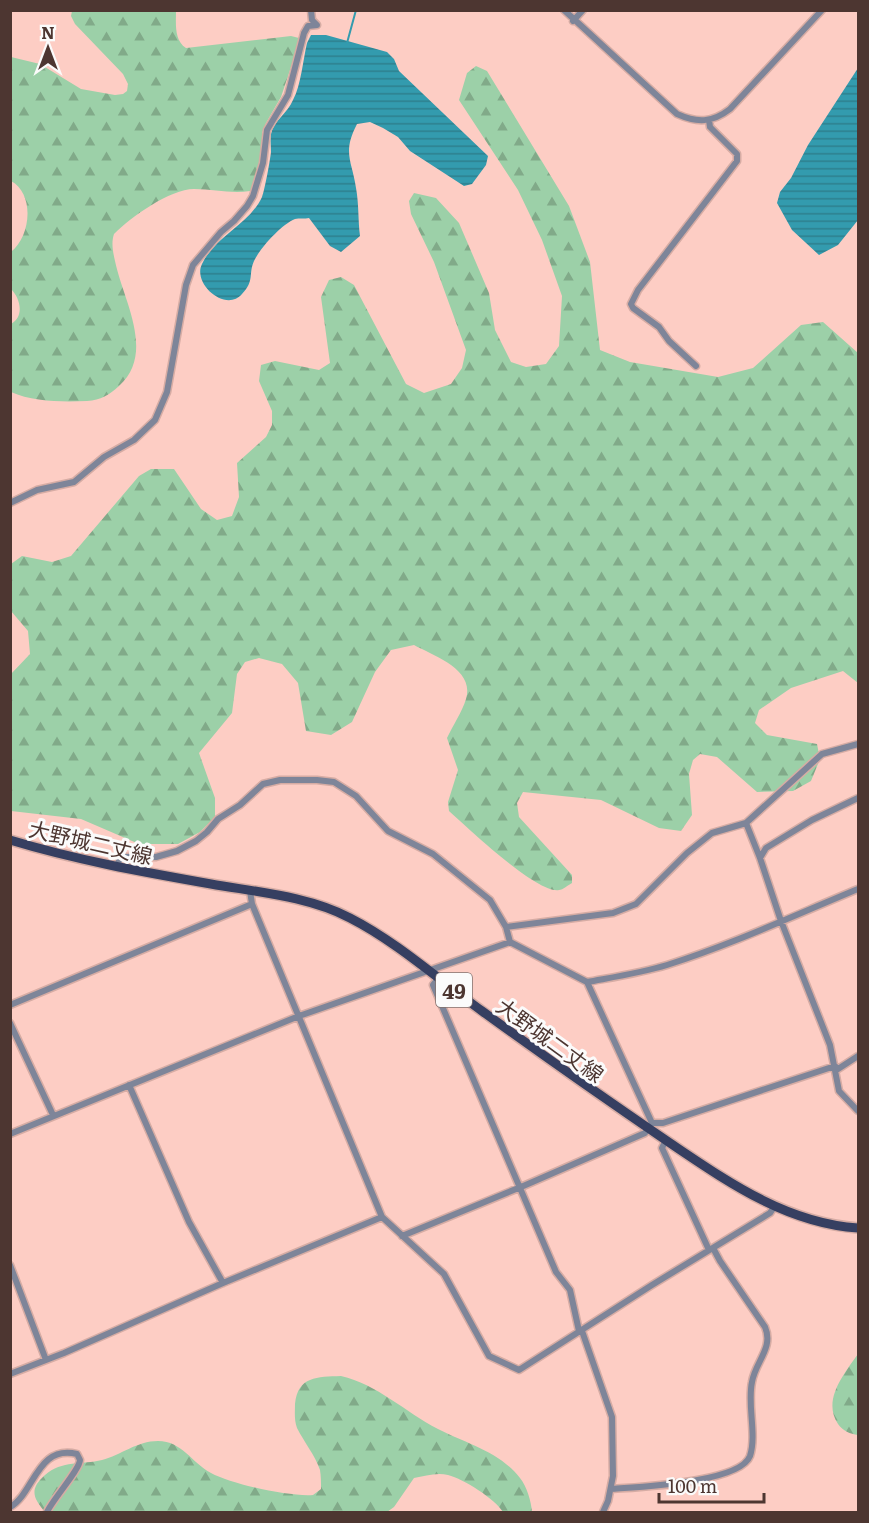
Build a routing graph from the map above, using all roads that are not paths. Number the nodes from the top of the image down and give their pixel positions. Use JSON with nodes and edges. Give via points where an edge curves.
{"nodes":[{"id":1,"x":311,"y":10,"type":"edge"},
{"id":2,"x":564,"y":10,"type":"edge"},
{"id":3,"x":583,"y":10,"type":"edge"},
{"id":4,"x":822,"y":10,"type":"edge"},
{"id":5,"x":573,"y":21,"type":"junction"},
{"id":6,"x":709,"y":120,"type":"junction"},
{"id":7,"x":696,"y":366,"type":"dead end"},
{"id":8,"x":10,"y":503,"type":"edge"},
{"id":9,"x":858,"y":744,"type":"edge"},
{"id":10,"x":858,"y":798,"type":"edge"},
{"id":11,"x":746,"y":823,"type":"junction"},
{"id":12,"x":10,"y":840,"type":"edge"},
{"id":13,"x":760,"y":858,"type":"junction"},
{"id":14,"x":116,"y":867,"type":"junction"},
{"id":15,"x":858,"y":889,"type":"edge"},
{"id":16,"x":250,"y":891,"type":"junction"},
{"id":17,"x":252,"y":904,"type":"junction"},
{"id":18,"x":781,"y":921,"type":"junction"},
{"id":19,"x":506,"y":927,"type":"junction"},
{"id":20,"x":510,"y":942,"type":"junction"},
{"id":21,"x":427,"y":970,"type":"junction"},
{"id":22,"x":438,"y":979,"type":"junction"},
{"id":23,"x":586,"y":982,"type":"junction"},
{"id":24,"x":10,"y":1005,"type":"edge"},
{"id":25,"x":299,"y":1016,"type":"junction"},
{"id":26,"x":10,"y":1023,"type":"edge"},
{"id":27,"x":858,"y":1056,"type":"edge"},
{"id":28,"x":835,"y":1066,"type":"junction"},
{"id":29,"x":129,"y":1085,"type":"junction"},
{"id":30,"x":858,"y":1111,"type":"edge"},
{"id":31,"x":53,"y":1115,"type":"junction"},
{"id":32,"x":650,"y":1126,"type":"junction"},
{"id":33,"x":10,"y":1134,"type":"edge"},
{"id":34,"x":666,"y":1140,"type":"junction"},
{"id":35,"x":521,"y":1187,"type":"junction"},
{"id":36,"x":774,"y":1207,"type":"junction"},
{"id":37,"x":382,"y":1217,"type":"junction"},
{"id":38,"x":858,"y":1228,"type":"edge"},
{"id":39,"x":402,"y":1236,"type":"junction"},
{"id":40,"x":711,"y":1249,"type":"junction"},
{"id":41,"x":10,"y":1265,"type":"edge"},
{"id":42,"x":223,"y":1284,"type":"junction"},
{"id":43,"x":581,"y":1331,"type":"junction"},
{"id":44,"x":46,"y":1360,"type":"junction"},
{"id":45,"x":10,"y":1374,"type":"edge"},
{"id":46,"x":611,"y":1489,"type":"junction"},
{"id":47,"x":10,"y":1507,"type":"edge"},
{"id":48,"x":47,"y":1512,"type":"edge"},
{"id":49,"x":603,"y":1512,"type":"edge"}],
"edges":[{"from":1,"to":8,"type":"street","via":[[317,25],[308,26],[304,33],[288,95],[267,130],[253,196],[193,266],[186,285],[167,392],[155,420],[134,440],[104,457],[74,482],[37,490]]},
{"from":2,"to":5,"type":"street"},
{"from":3,"to":5,"type":"street"},
{"from":4,"to":6,"type":"street","via":[[730,109]]},
{"from":5,"to":6,"type":"street","via":[[677,114],[691,120]]},
{"from":6,"to":7,"type":"street","via":[[710,127],[737,154],[737,161],[630,304],[659,327]]},
{"from":9,"to":11,"type":"street","via":[[822,754]]},
{"from":10,"to":13,"type":"street","via":[[766,848]]},
{"from":11,"to":13,"type":"street"},
{"from":11,"to":19,"type":"street","via":[[712,833],[636,904],[624,910]]},
{"from":12,"to":14,"type":"main road","name":"大野城二丈線","number":"49"},
{"from":13,"to":18,"type":"street"},
{"from":14,"to":16,"type":"main road","name":"大野城二丈線","number":"49"},
{"from":14,"to":19,"type":"street","via":[[121,857],[156,857],[196,841],[263,784],[290,780],[333,782],[356,796],[388,831],[433,854],[490,900]]},
{"from":15,"to":18,"type":"street"},
{"from":16,"to":17,"type":"street"},
{"from":16,"to":21,"type":"main road","name":"大野城二丈線","number":"49","via":[[347,916]]},
{"from":17,"to":24,"type":"street"},
{"from":17,"to":25,"type":"street"},
{"from":18,"to":23,"type":"street","via":[[666,965]]},
{"from":18,"to":28,"type":"street"},
{"from":19,"to":20,"type":"street"},
{"from":20,"to":21,"type":"street"},
{"from":20,"to":23,"type":"street"},
{"from":21,"to":22,"type":"main road","name":"大野城二丈線","number":"49"},
{"from":21,"to":25,"type":"street"},
{"from":22,"to":32,"type":"main road","name":"大野城二丈線","number":"49"},
{"from":22,"to":35,"type":"street","via":[[433,985]]},
{"from":23,"to":32,"type":"street"},
{"from":25,"to":29,"type":"street"},
{"from":25,"to":37,"type":"street"},
{"from":26,"to":31,"type":"street"},
{"from":27,"to":28,"type":"street","via":[[838,1069]]},
{"from":28,"to":30,"type":"street","via":[[838,1091]]},
{"from":28,"to":32,"type":"street"},
{"from":29,"to":31,"type":"street"},
{"from":29,"to":42,"type":"street","via":[[189,1222]]},
{"from":31,"to":33,"type":"street"},
{"from":32,"to":34,"type":"main road","name":"大野城二丈線","number":"49"},
{"from":32,"to":35,"type":"street","via":[[645,1133]]},
{"from":34,"to":36,"type":"main road","name":"大野城二丈線","number":"49","via":[[736,1187]]},
{"from":34,"to":40,"type":"street","via":[[662,1148]]},
{"from":35,"to":39,"type":"street"},
{"from":35,"to":43,"type":"street","via":[[556,1272],[570,1290]]},
{"from":36,"to":38,"type":"main road","name":"大野城二丈線","number":"49","via":[[830,1225]]},
{"from":36,"to":40,"type":"street","via":[[770,1214]]},
{"from":37,"to":39,"type":"street"},
{"from":37,"to":42,"type":"street"},
{"from":39,"to":43,"type":"street","via":[[444,1274],[489,1356],[519,1370]]},
{"from":40,"to":43,"type":"street"},
{"from":40,"to":46,"type":"street","via":[[769,1336],[751,1383],[749,1458],[724,1473],[685,1484]]},
{"from":41,"to":44,"type":"street"},
{"from":42,"to":44,"type":"street"},
{"from":43,"to":46,"type":"street","via":[[612,1417]]},
{"from":44,"to":45,"type":"street"},
{"from":46,"to":49,"type":"street"},
{"from":47,"to":48,"type":"street","via":[[19,1502],[35,1473],[49,1460],[66,1453],[76,1454],[80,1466]]}]}
